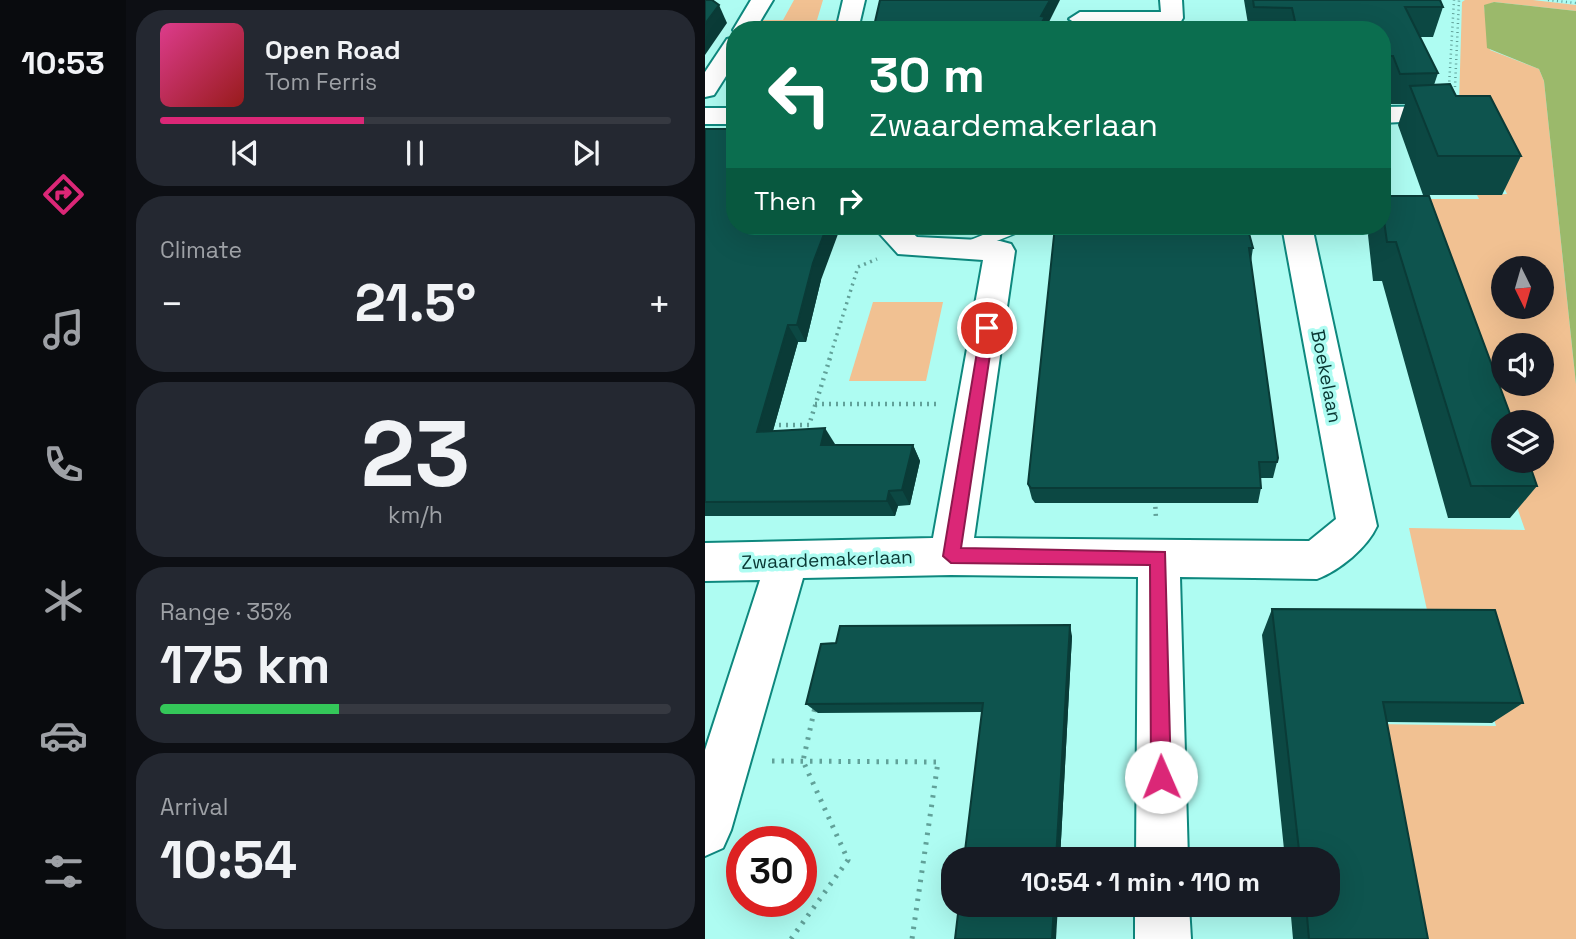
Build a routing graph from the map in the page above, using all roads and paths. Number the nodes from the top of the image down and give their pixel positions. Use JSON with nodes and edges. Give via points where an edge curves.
{"nodes":[{"id":1,"x":762,"y":0,"type":"edge"},
{"id":2,"x":854,"y":0,"type":"edge"},
{"id":3,"x":1171,"y":0,"type":"edge"},
{"id":4,"x":1455,"y":0,"type":"edge"},
{"id":5,"x":1548,"y":0,"type":"edge"},
{"id":6,"x":1574,"y":2,"type":"edge"},
{"id":7,"x":1080,"y":16,"type":"edge"},
{"id":8,"x":749,"y":21,"type":"edge"},
{"id":9,"x":849,"y":21,"type":"edge"},
{"id":10,"x":726,"y":58,"type":"edge"},
{"id":11,"x":705,"y":90,"type":"edge"},
{"id":12,"x":1391,"y":114,"type":"edge"},
{"id":13,"x":1449,"y":114,"type":"junction"},
{"id":14,"x":705,"y":116,"type":"edge"},
{"id":15,"x":726,"y":117,"type":"edge"},
{"id":16,"x":998,"y":235,"type":"edge"},
{"id":17,"x":1299,"y":235,"type":"edge"},
{"id":18,"x":902,"y":236,"type":"edge"},
{"id":19,"x":964,"y":249,"type":"junction"},
{"id":20,"x":815,"y":404,"type":"junction"},
{"id":21,"x":975,"y":404,"type":"junction"},
{"id":22,"x":770,"y":425,"type":"dead end"},
{"id":23,"x":1155,"y":490,"type":"edge"},
{"id":24,"x":1357,"y":526,"type":"joint"},
{"id":25,"x":951,"y":556,"type":"junction"},
{"id":26,"x":1159,"y":557,"type":"junction"},
{"id":27,"x":787,"y":561,"type":"junction"},
{"id":28,"x":705,"y":562,"type":"edge"},
{"id":29,"x":818,"y":697,"type":"edge"},
{"id":30,"x":726,"y":760,"type":"junction"},
{"id":31,"x":803,"y":761,"type":"junction"},
{"id":32,"x":705,"y":830,"type":"edge"},
{"id":33,"x":1162,"y":847,"type":"edge"},
{"id":34,"x":1162,"y":917,"type":"edge"},
{"id":35,"x":791,"y":939,"type":"edge"},
{"id":36,"x":913,"y":939,"type":"edge"},
{"id":37,"x":1163,"y":939,"type":"edge"}],
"edges":[{"from":1,"to":8,"type":"street"},
{"from":2,"to":9,"type":"street"},
{"from":3,"to":7,"type":"street","via":[[1172,18]]},
{"from":4,"to":13,"type":"path"},
{"from":4,"to":13,"type":"path","via":[[1455,109]]},
{"from":5,"to":6,"type":"path"},
{"from":10,"to":11,"type":"street"},
{"from":12,"to":13,"type":"street"},
{"from":14,"to":15,"type":"street"},
{"from":16,"to":19,"type":"lane"},
{"from":17,"to":24,"type":"street","name":"Boekelaan"},
{"from":18,"to":19,"type":"street"},
{"from":18,"to":20,"type":"path","via":[[858,267]]},
{"from":19,"to":21,"type":"street","via":[[1000,251]]},
{"from":20,"to":21,"type":"path"},
{"from":20,"to":22,"type":"path","via":[[809,425]]},
{"from":21,"to":25,"type":"street"},
{"from":23,"to":26,"type":"path"},
{"from":24,"to":26,"type":"street","name":"Zwaardemakerlaan","via":[[1317,560]]},
{"from":25,"to":26,"type":"street","name":"Zwaardemakerlaan"},
{"from":25,"to":27,"type":"street","name":"Zwaardemakerlaan"},
{"from":26,"to":33,"type":"street"},
{"from":27,"to":28,"type":"street","name":"Zwaardemakerlaan"},
{"from":27,"to":30,"type":"street"},
{"from":29,"to":31,"type":"path"},
{"from":30,"to":31,"type":"path"},
{"from":30,"to":32,"type":"street"},
{"from":31,"to":35,"type":"path","via":[[848,860]]},
{"from":31,"to":36,"type":"path","via":[[938,762]]},
{"from":34,"to":37,"type":"street"}]}
